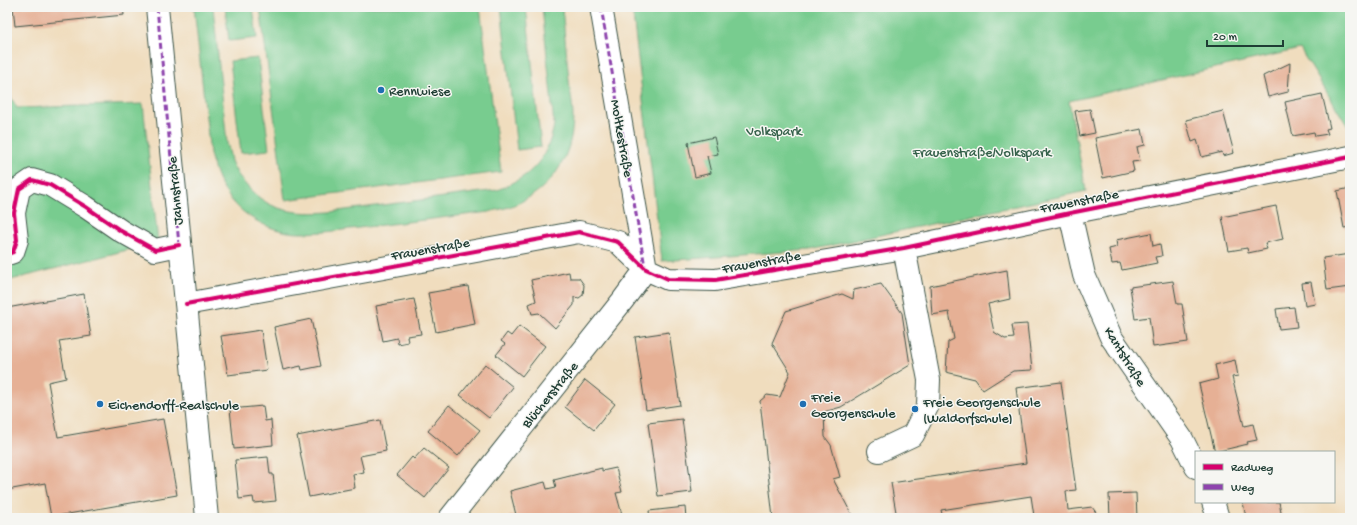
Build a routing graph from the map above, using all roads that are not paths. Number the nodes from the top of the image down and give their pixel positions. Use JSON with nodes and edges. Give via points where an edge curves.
{"nodes":[{"id":1,"x":157,"y":7,"type":"edge"},
{"id":2,"x":601,"y":7,"type":"edge"},
{"id":3,"x":1350,"y":157,"type":"edge"},
{"id":4,"x":1070,"y":213,"type":"junction"},
{"id":5,"x":179,"y":245,"type":"junction"},
{"id":6,"x":904,"y":248,"type":"junction"},
{"id":7,"x":7,"y":254,"type":"edge"},
{"id":8,"x":646,"y":269,"type":"junction"},
{"id":9,"x":186,"y":304,"type":"junction"},
{"id":10,"x":879,"y":451,"type":"dead end"},
{"id":11,"x":1195,"y":465,"type":"edge"},
{"id":12,"x":1213,"y":503,"type":"edge"},
{"id":13,"x":207,"y":518,"type":"edge"},
{"id":14,"x":450,"y":518,"type":"edge"},
{"id":15,"x":1218,"y":518,"type":"edge"}],
"edges":[{"from":1,"to":5,"type":"street","name":"Jahnstraße"},
{"from":2,"to":8,"type":"street","name":"Moltkestraße"},
{"from":3,"to":4,"type":"street","name":"Frauenstraße"},
{"from":4,"to":6,"type":"street","name":"Frauenstraße"},
{"from":4,"to":11,"type":"street","name":"Kantstraße","via":[[1084,275],[1111,337],[1182,439]]},
{"from":5,"to":7,"type":"street","via":[[155,250],[50,185],[32,180],[19,189],[14,213],[17,240],[13,252]]},
{"from":5,"to":9,"type":"street","name":"Jahnstraße"},
{"from":6,"to":8,"type":"street","name":"Frauenstraße","via":[[715,280],[668,278]]},
{"from":6,"to":10,"type":"street","via":[[930,380],[928,405],[913,435]]},
{"from":8,"to":9,"type":"street","name":"Frauenstraße","via":[[618,242],[579,232]]},
{"from":8,"to":14,"type":"street","name":"Blücherstraße"},
{"from":9,"to":13,"type":"street","name":"Jahnstraße"},
{"from":12,"to":15,"type":"street"}]}
